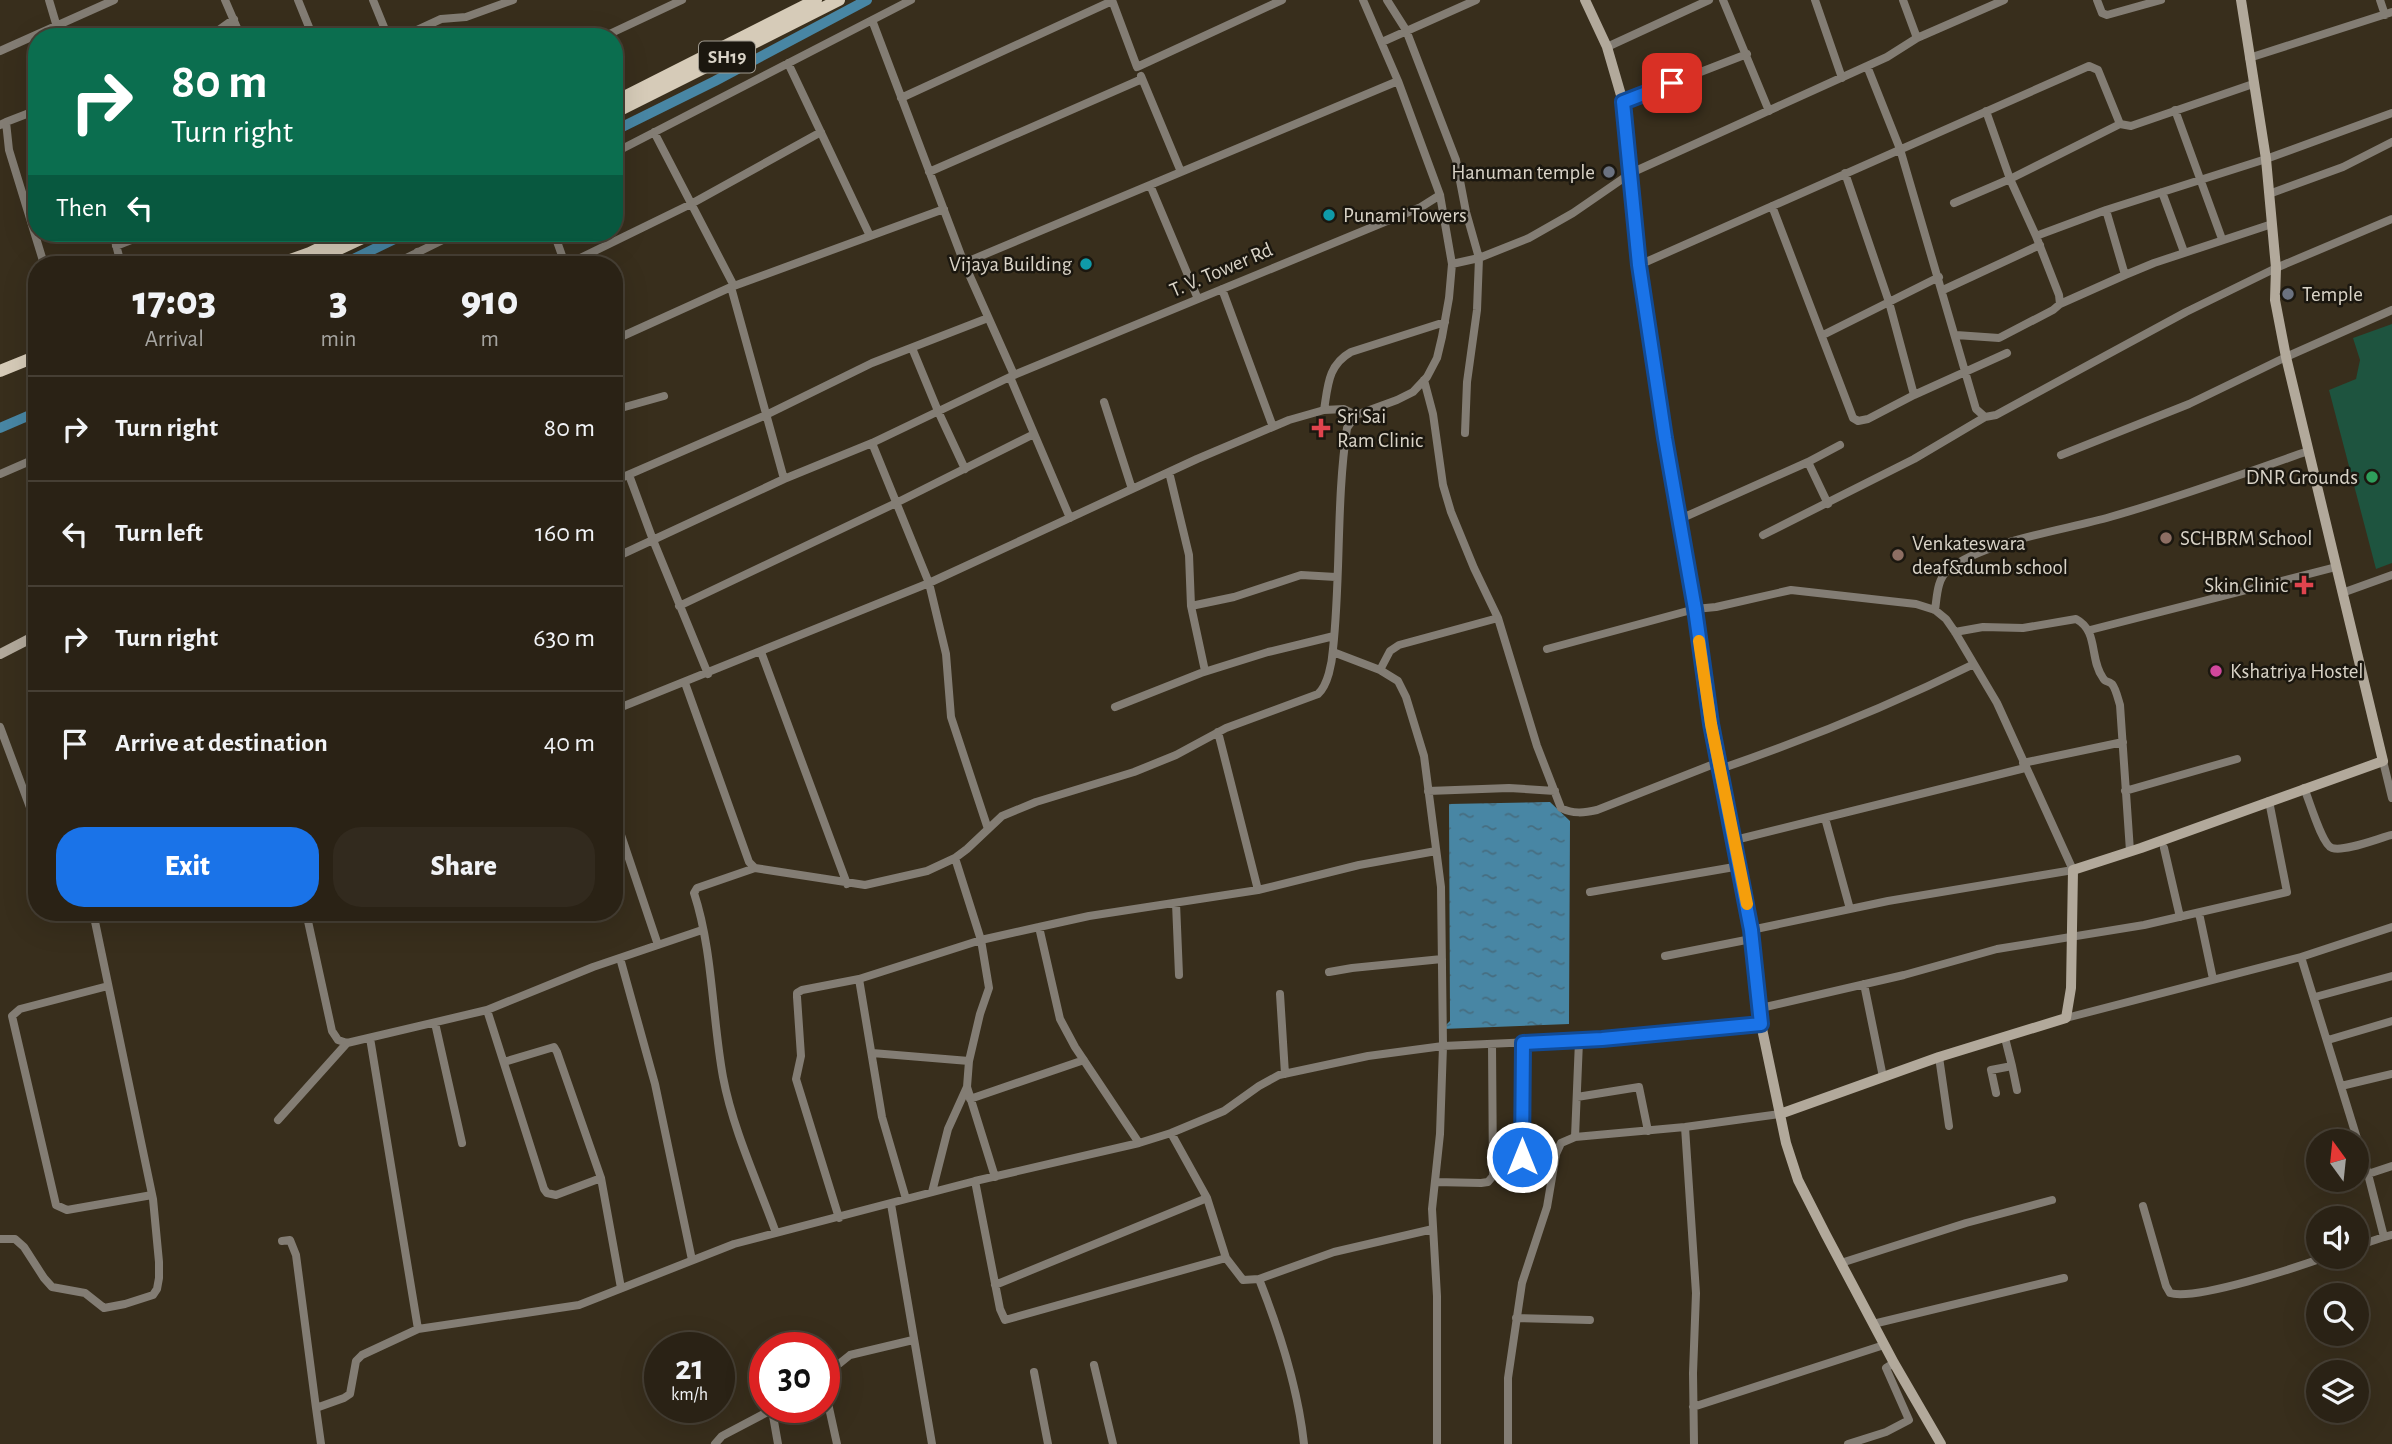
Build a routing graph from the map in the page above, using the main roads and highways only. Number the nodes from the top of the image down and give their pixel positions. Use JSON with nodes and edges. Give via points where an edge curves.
{"nodes":[{"id":1,"x":816,"y":0,"type":"edge"},
{"id":2,"x":838,"y":0,"type":"edge"},
{"id":3,"x":623,"y":97,"type":"edge"},
{"id":4,"x":623,"y":108,"type":"edge"},
{"id":5,"x":326,"y":244,"type":"edge"},
{"id":6,"x":298,"y":256,"type":"edge"},
{"id":7,"x":28,"y":360,"type":"edge"},
{"id":8,"x":0,"y":371,"type":"edge"}],
"edges":[{"from":1,"to":3,"type":"main road","number":"SH19"},
{"from":2,"to":4,"type":"main road","number":"SH19"},
{"from":5,"to":6,"type":"main road"},
{"from":7,"to":8,"type":"main road"}]}
